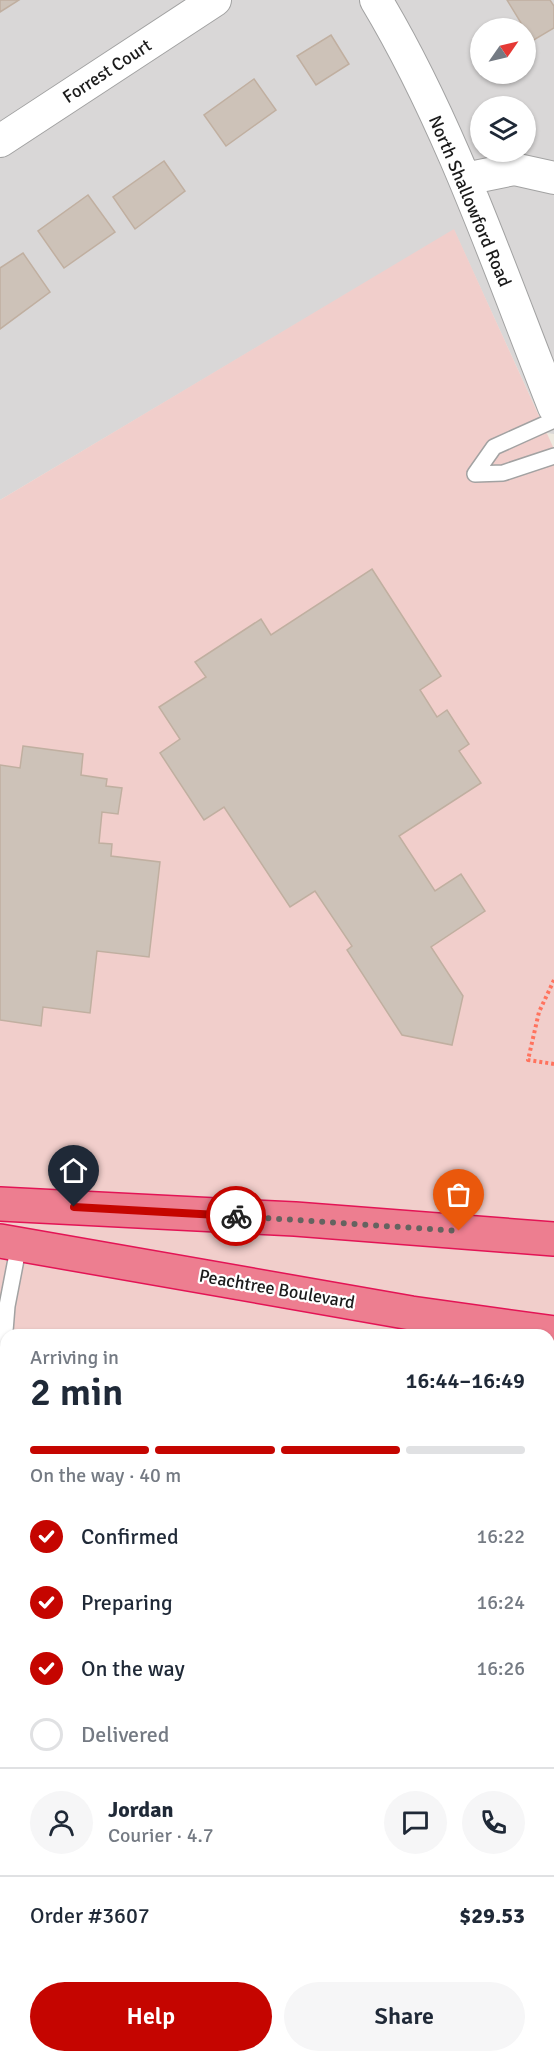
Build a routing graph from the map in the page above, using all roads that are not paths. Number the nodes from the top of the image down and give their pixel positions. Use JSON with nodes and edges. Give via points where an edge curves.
{"nodes":[{"id":1,"x":215,"y":0,"type":"edge"},
{"id":2,"x":375,"y":0,"type":"edge"},
{"id":3,"x":0,"y":141,"type":"edge"},
{"id":4,"x":554,"y":178,"type":"edge"},
{"id":5,"x":465,"y":179,"type":"junction"},
{"id":6,"x":554,"y":406,"type":"edge"},
{"id":7,"x":554,"y":420,"type":"edge"},
{"id":8,"x":554,"y":456,"type":"edge"},
{"id":9,"x":0,"y":1204,"type":"edge"},
{"id":10,"x":554,"y":1239,"type":"edge"},
{"id":11,"x":10,"y":1243,"type":"edge"},
{"id":12,"x":5,"y":1329,"type":"edge"},
{"id":13,"x":525,"y":1329,"type":"edge"}],
"edges":[{"from":1,"to":3,"type":"street","name":"Forrest Court"},
{"from":2,"to":5,"type":"street","name":"North Shallowford Road","via":[[400,41]]},
{"from":4,"to":5,"type":"street","via":[[514,169]]},
{"from":5,"to":6,"type":"street","name":"North Shallowford Road"},
{"from":7,"to":8,"type":"lane","via":[[494,447],[475,474],[503,473]]},
{"from":9,"to":10,"type":"highway","via":[[295,1219]]},
{"from":11,"to":12,"type":"lane"},
{"from":11,"to":13,"type":"highway","name":"Peachtree Boulevard","via":[[411,1313]]}]}
